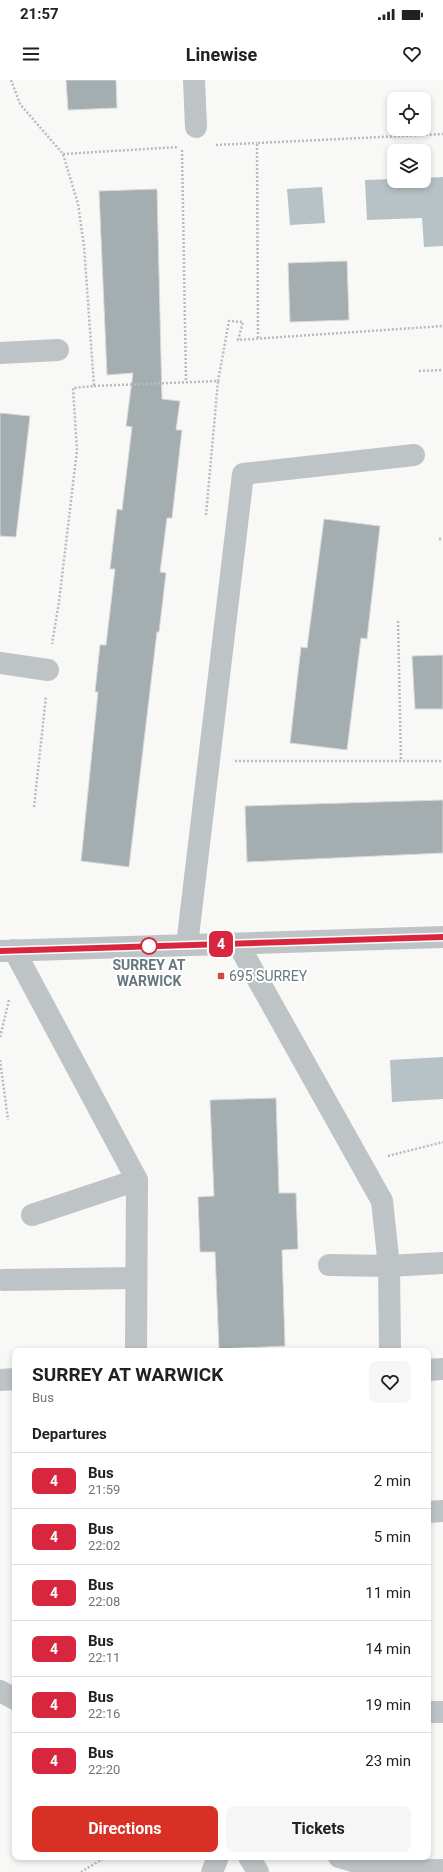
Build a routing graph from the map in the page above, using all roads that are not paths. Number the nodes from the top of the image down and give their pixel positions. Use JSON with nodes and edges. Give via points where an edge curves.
{"nodes":[{"id":1,"x":194,"y":80,"type":"edge"},
{"id":2,"x":196,"y":127,"type":"dead end"},
{"id":3,"x":58,"y":350,"type":"dead end"},
{"id":4,"x":0,"y":354,"type":"edge"},
{"id":5,"x":414,"y":456,"type":"dead end"},
{"id":6,"x":0,"y":663,"type":"edge"},
{"id":7,"x":48,"y":670,"type":"road end"},
{"id":8,"x":443,"y":938,"type":"edge"},
{"id":9,"x":238,"y":944,"type":"junction"},
{"id":10,"x":187,"y":945,"type":"junction"},
{"id":11,"x":7,"y":950,"type":"edge"},
{"id":12,"x":137,"y":1180,"type":"junction"},
{"id":13,"x":32,"y":1214,"type":"dead end"},
{"id":14,"x":443,"y":1263,"type":"edge"},
{"id":15,"x":329,"y":1265,"type":"dead end"},
{"id":16,"x":389,"y":1266,"type":"junction"},
{"id":17,"x":136,"y":1278,"type":"junction"},
{"id":18,"x":3,"y":1280,"type":"dead end"},
{"id":19,"x":136,"y":1348,"type":"edge"},
{"id":20,"x":390,"y":1348,"type":"edge"},
{"id":21,"x":443,"y":1369,"type":"edge"},
{"id":22,"x":431,"y":1370,"type":"edge"},
{"id":23,"x":12,"y":1379,"type":"edge"},
{"id":24,"x":0,"y":1380,"type":"edge"},
{"id":25,"x":443,"y":1511,"type":"edge"},
{"id":26,"x":431,"y":1512,"type":"edge"},
{"id":27,"x":0,"y":1691,"type":"edge"},
{"id":28,"x":12,"y":1697,"type":"edge"},
{"id":29,"x":431,"y":1712,"type":"edge"},
{"id":30,"x":443,"y":1712,"type":"edge"},
{"id":31,"x":217,"y":1860,"type":"edge"},
{"id":32,"x":251,"y":1860,"type":"edge"},
{"id":33,"x":349,"y":1860,"type":"edge"},
{"id":34,"x":443,"y":1870,"type":"edge"},
{"id":35,"x":212,"y":1872,"type":"edge"},
{"id":36,"x":258,"y":1872,"type":"edge"}],
"edges":[{"from":1,"to":2,"type":"street"},
{"from":3,"to":4,"type":"street"},
{"from":5,"to":10,"type":"street","via":[[244,474]]},
{"from":6,"to":7,"type":"street"},
{"from":8,"to":9,"type":"street"},
{"from":9,"to":10,"type":"street"},
{"from":9,"to":16,"type":"street","via":[[382,1201]]},
{"from":10,"to":11,"type":"street"},
{"from":11,"to":12,"type":"street"},
{"from":12,"to":13,"type":"street"},
{"from":12,"to":17,"type":"street"},
{"from":14,"to":16,"type":"street"},
{"from":15,"to":16,"type":"street"},
{"from":16,"to":20,"type":"street"},
{"from":17,"to":18,"type":"street"},
{"from":17,"to":19,"type":"street"},
{"from":21,"to":22,"type":"street"},
{"from":23,"to":24,"type":"street"},
{"from":25,"to":26,"type":"street"},
{"from":27,"to":28,"type":"street"},
{"from":29,"to":30,"type":"street"},
{"from":31,"to":35,"type":"street"},
{"from":32,"to":36,"type":"street"},
{"from":33,"to":34,"type":"street","via":[[386,1871]]}]}
